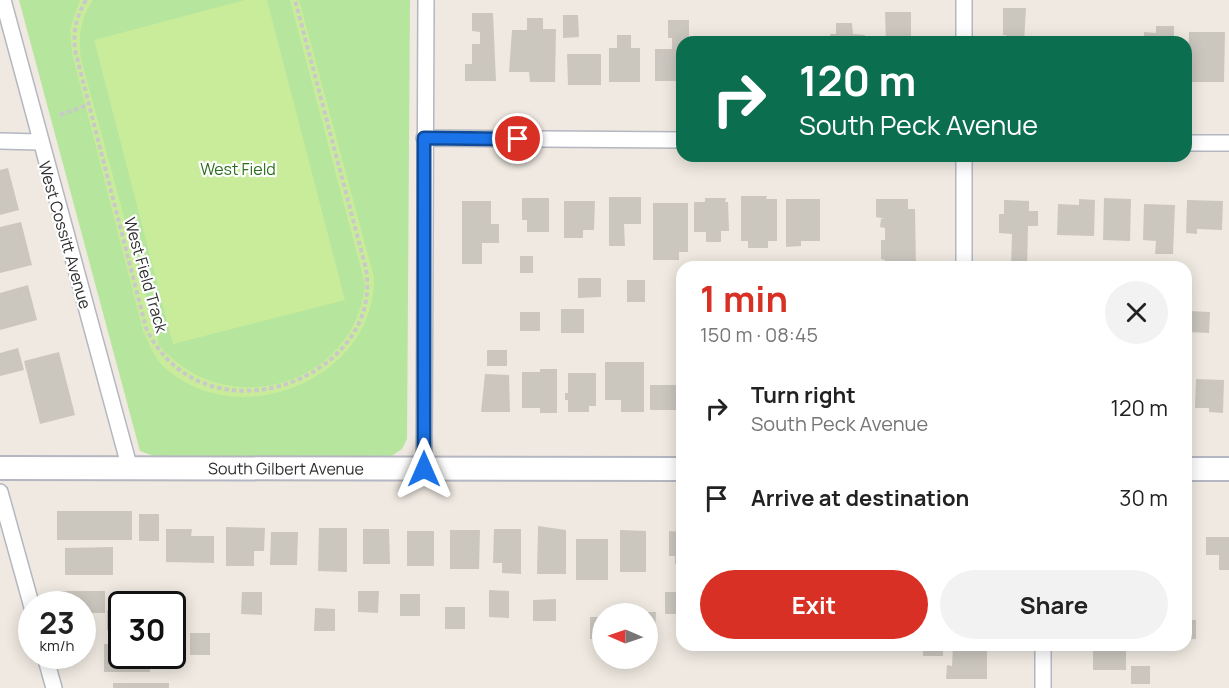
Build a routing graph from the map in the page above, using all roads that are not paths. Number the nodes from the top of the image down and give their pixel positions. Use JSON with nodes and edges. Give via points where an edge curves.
{"nodes":[{"id":1,"x":3,"y":0,"type":"edge"},
{"id":2,"x":426,"y":0,"type":"edge"},
{"id":3,"x":964,"y":0,"type":"edge"},
{"id":4,"x":964,"y":36,"type":"edge"},
{"id":5,"x":424,"y":138,"type":"junction"},
{"id":6,"x":676,"y":140,"type":"edge"},
{"id":7,"x":0,"y":141,"type":"edge"},
{"id":8,"x":39,"y":142,"type":"junction"},
{"id":9,"x":1192,"y":143,"type":"edge"},
{"id":10,"x":1229,"y":143,"type":"edge"},
{"id":11,"x":964,"y":162,"type":"edge"},
{"id":12,"x":964,"y":261,"type":"edge"},
{"id":13,"x":0,"y":468,"type":"edge"},
{"id":14,"x":130,"y":469,"type":"junction"},
{"id":15,"x":424,"y":469,"type":"junction"},
{"id":16,"x":676,"y":469,"type":"edge"},
{"id":17,"x":1192,"y":469,"type":"edge"},
{"id":18,"x":1229,"y":469,"type":"edge"},
{"id":19,"x":0,"y":492,"type":"edge"},
{"id":20,"x":28,"y":591,"type":"edge"},
{"id":21,"x":1043,"y":651,"type":"edge"},
{"id":22,"x":49,"y":669,"type":"edge"},
{"id":23,"x":54,"y":688,"type":"edge"},
{"id":24,"x":1043,"y":688,"type":"edge"}],
"edges":[{"from":1,"to":8,"type":"street","name":"West Cossitt Avenue"},
{"from":2,"to":5,"type":"street"},
{"from":3,"to":4,"type":"street"},
{"from":5,"to":6,"type":"street"},
{"from":5,"to":15,"type":"street"},
{"from":7,"to":8,"type":"street"},
{"from":8,"to":14,"type":"street","name":"West Cossitt Avenue"},
{"from":9,"to":10,"type":"street"},
{"from":11,"to":12,"type":"street"},
{"from":13,"to":14,"type":"street","name":"South Gilbert Avenue"},
{"from":14,"to":15,"type":"street","name":"South Gilbert Avenue"},
{"from":15,"to":16,"type":"street","name":"South Gilbert Avenue"},
{"from":17,"to":18,"type":"street"},
{"from":19,"to":20,"type":"street"},
{"from":21,"to":24,"type":"street"},
{"from":22,"to":23,"type":"street"}]}
